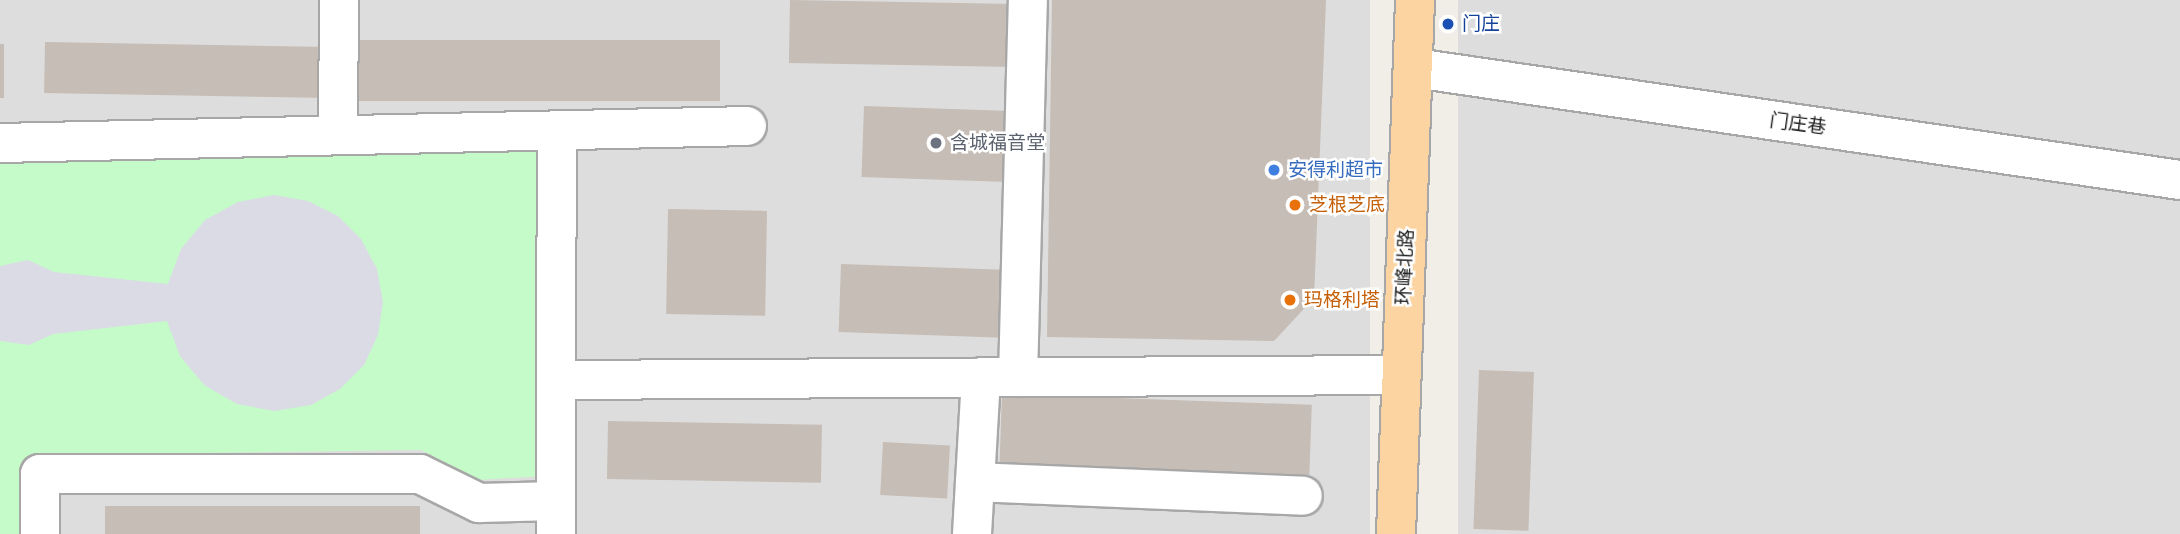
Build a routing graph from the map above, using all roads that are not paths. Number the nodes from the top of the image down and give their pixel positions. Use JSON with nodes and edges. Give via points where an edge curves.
{"nodes":[{"id":1,"x":339,"y":0,"type":"edge"},
{"id":2,"x":1028,"y":0,"type":"edge"},
{"id":3,"x":1415,"y":0,"type":"edge"},
{"id":4,"x":1415,"y":68,"type":"junction"},
{"id":5,"x":747,"y":126,"type":"dead end"},
{"id":6,"x":557,"y":131,"type":"junction"},
{"id":7,"x":338,"y":135,"type":"junction"},
{"id":8,"x":0,"y":143,"type":"edge"},
{"id":9,"x":2180,"y":180,"type":"edge"},
{"id":10,"x":1400,"y":375,"type":"junction"},
{"id":11,"x":981,"y":377,"type":"junction"},
{"id":12,"x":1018,"y":377,"type":"junction"},
{"id":13,"x":557,"y":380,"type":"junction"},
{"id":14,"x":975,"y":482,"type":"junction"},
{"id":15,"x":1303,"y":496,"type":"dead end"},
{"id":16,"x":556,"y":517,"type":"edge"},
{"id":17,"x":40,"y":534,"type":"edge"},
{"id":18,"x":972,"y":534,"type":"edge"},
{"id":19,"x":1396,"y":534,"type":"edge"}],
"edges":[{"from":1,"to":7,"type":"street"},
{"from":2,"to":12,"type":"street"},
{"from":3,"to":4,"type":"main road","name":"环峰北路"},
{"from":4,"to":9,"type":"street","name":"门庄巷"},
{"from":4,"to":10,"type":"main road","name":"环峰北路"},
{"from":5,"to":6,"type":"street"},
{"from":6,"to":7,"type":"street"},
{"from":6,"to":13,"type":"street"},
{"from":7,"to":8,"type":"street"},
{"from":10,"to":12,"type":"street"},
{"from":10,"to":19,"type":"main road","name":"环峰北路"},
{"from":11,"to":12,"type":"street"},
{"from":11,"to":13,"type":"street"},
{"from":11,"to":14,"type":"street"},
{"from":13,"to":16,"type":"street"},
{"from":14,"to":15,"type":"street"},
{"from":14,"to":18,"type":"street"},
{"from":16,"to":17,"type":"street","via":[[479,503],[420,474],[40,474]]}]}
